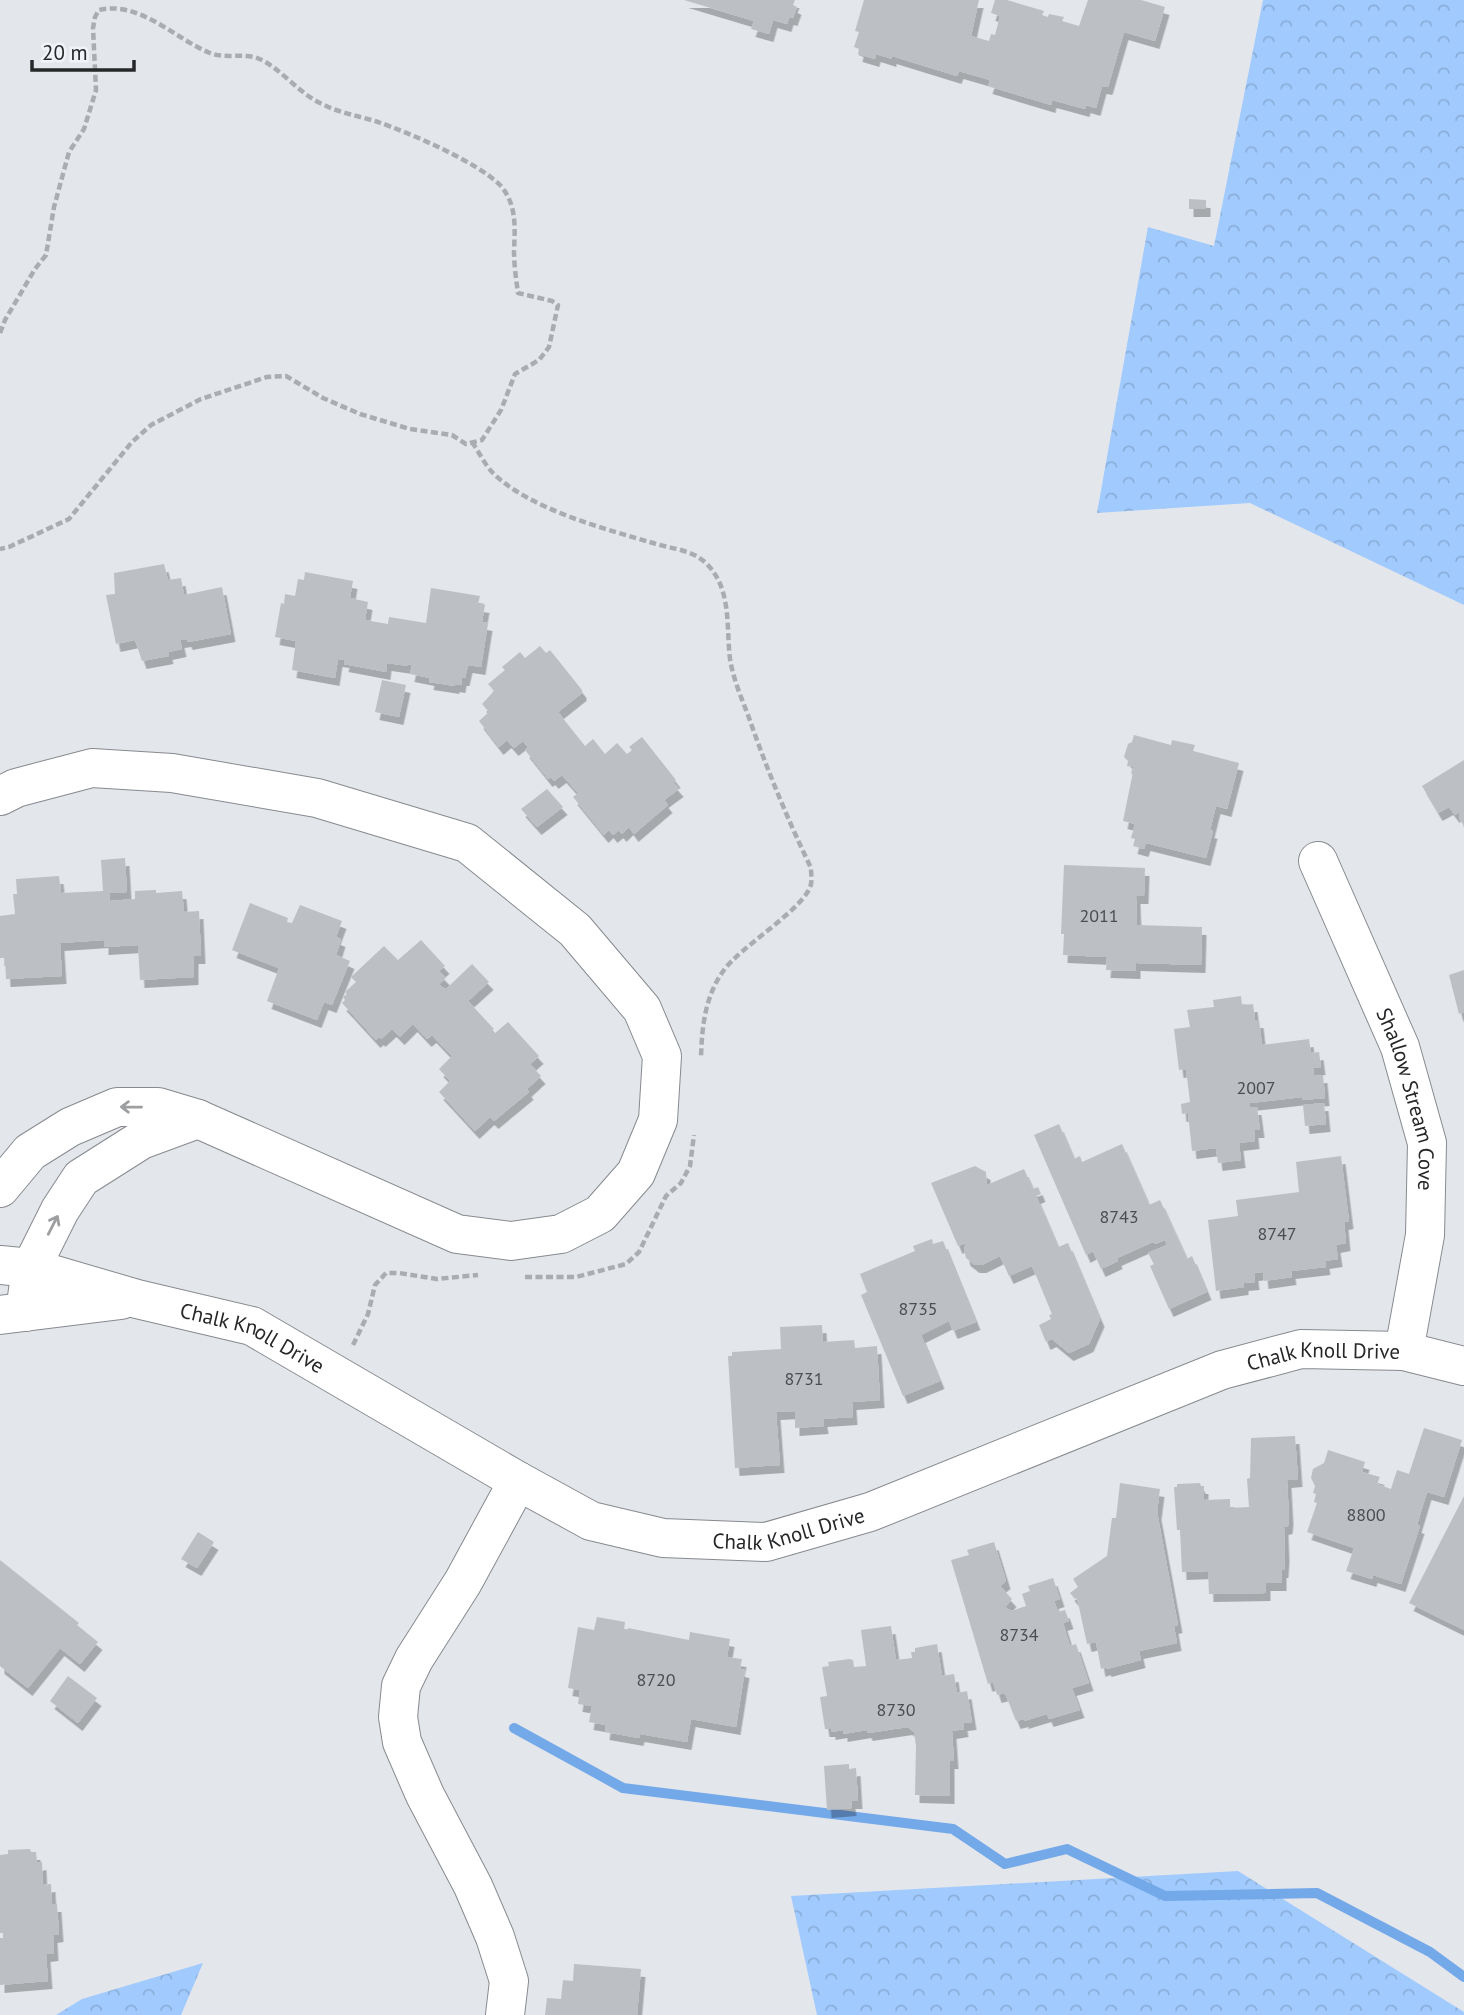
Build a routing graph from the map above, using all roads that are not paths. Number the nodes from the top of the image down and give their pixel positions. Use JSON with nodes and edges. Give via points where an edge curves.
{"nodes":[{"id":1,"x":0,"y":796,"type":"edge"},
{"id":2,"x":1318,"y":861,"type":"dead end"},
{"id":3,"x":198,"y":1119,"type":"junction"},
{"id":4,"x":0,"y":1188,"type":"edge"},
{"id":5,"x":15,"y":1266,"type":"edge"},
{"id":6,"x":137,"y":1298,"type":"junction"},
{"id":7,"x":12,"y":1314,"type":"edge"},
{"id":8,"x":1404,"y":1350,"type":"junction"},
{"id":9,"x":1464,"y":1366,"type":"edge"},
{"id":10,"x":518,"y":1481,"type":"junction"},
{"id":11,"x":505,"y":2015,"type":"edge"}],
"edges":[{"from":1,"to":3,"type":"street","via":[[92,768],[172,772],[317,798],[467,843],[575,930],[642,1009],[662,1056],[658,1120],[636,1173],[600,1214],[561,1234],[511,1241],[457,1234]]},
{"from":2,"to":8,"type":"street","name":"Shallow Stream Cove","via":[[1400,1047],[1427,1143],[1425,1235]]},
{"from":3,"to":4,"type":"street","one_way":true,"via":[[158,1107],[117,1107],[70,1127],[30,1152]]},
{"from":5,"to":3,"type":"street","one_way":true,"via":[[81,1178],[141,1140]]},
{"from":5,"to":6,"type":"street","name":"Chalk Knoll Drive"},
{"from":5,"to":7,"type":"street"},
{"from":6,"to":7,"type":"street","name":"Chalk Knoll Drive"},
{"from":6,"to":10,"type":"street","name":"Chalk Knoll Drive","via":[[252,1326]]},
{"from":8,"to":9,"type":"street","name":"Chalk Knoll Drive"},
{"from":8,"to":10,"type":"street","name":"Chalk Knoll Drive","via":[[1301,1349],[1222,1370],[870,1512],[766,1542],[639,1533],[591,1521]]},
{"from":10,"to":11,"type":"street","via":[[414,1659],[401,1686],[398,1717],[402,1742],[425,1795],[495,1937],[509,1980]]}]}
